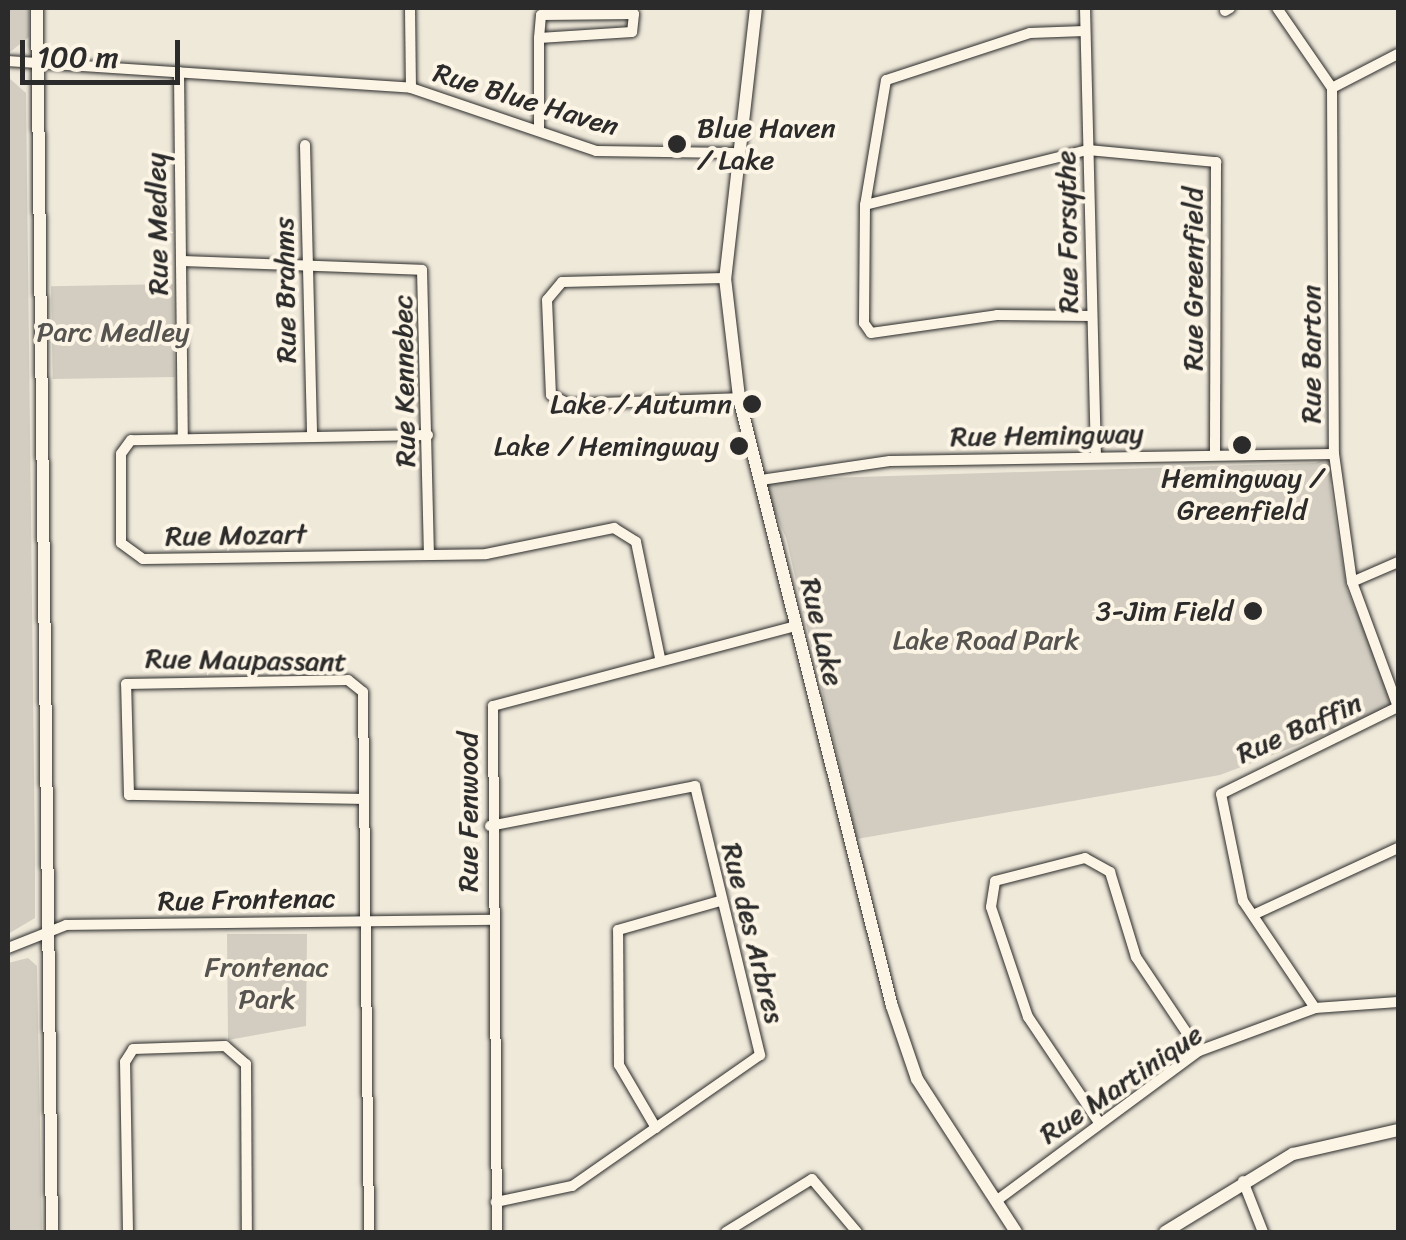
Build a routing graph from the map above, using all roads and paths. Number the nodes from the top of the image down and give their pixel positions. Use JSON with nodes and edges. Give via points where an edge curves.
{"nodes":[{"id":1,"x":37,"y":8,"type":"edge"},
{"id":2,"x":410,"y":8,"type":"edge"},
{"id":3,"x":756,"y":8,"type":"edge"},
{"id":4,"x":1085,"y":8,"type":"edge"},
{"id":5,"x":1278,"y":8,"type":"edge"},
{"id":6,"x":1085,"y":31,"type":"junction"},
{"id":7,"x":539,"y":38,"type":"junction"},
{"id":8,"x":1398,"y":54,"type":"edge"},
{"id":9,"x":8,"y":61,"type":"edge"},
{"id":10,"x":37,"y":64,"type":"junction"},
{"id":11,"x":179,"y":72,"type":"junction"},
{"id":12,"x":411,"y":88,"type":"junction"},
{"id":13,"x":1332,"y":88,"type":"junction"},
{"id":14,"x":539,"y":128,"type":"junction"},
{"id":15,"x":305,"y":144,"type":"dead end"},
{"id":16,"x":1088,"y":150,"type":"junction"},
{"id":17,"x":733,"y":154,"type":"junction"},
{"id":18,"x":865,"y":205,"type":"junction"},
{"id":19,"x":180,"y":261,"type":"junction"},
{"id":20,"x":307,"y":262,"type":"junction"},
{"id":21,"x":725,"y":278,"type":"junction"},
{"id":22,"x":1091,"y":316,"type":"junction"},
{"id":23,"x":739,"y":398,"type":"junction"},
{"id":24,"x":312,"y":434,"type":"junction"},
{"id":25,"x":428,"y":435,"type":"junction"},
{"id":26,"x":182,"y":436,"type":"junction"},
{"id":27,"x":1215,"y":454,"type":"junction"},
{"id":28,"x":1334,"y":454,"type":"junction"},
{"id":29,"x":1096,"y":456,"type":"junction"},
{"id":30,"x":762,"y":480,"type":"junction"},
{"id":31,"x":429,"y":555,"type":"junction"},
{"id":32,"x":1398,"y":562,"type":"edge"},
{"id":33,"x":1352,"y":582,"type":"junction"},
{"id":34,"x":795,"y":626,"type":"junction"},
{"id":35,"x":660,"y":658,"type":"junction"},
{"id":36,"x":1398,"y":707,"type":"edge"},
{"id":37,"x":362,"y":800,"type":"junction"},
{"id":38,"x":490,"y":826,"type":"junction"},
{"id":39,"x":1398,"y":848,"type":"edge"},
{"id":40,"x":720,"y":902,"type":"junction"},
{"id":41,"x":1253,"y":915,"type":"junction"},
{"id":42,"x":492,"y":920,"type":"junction"},
{"id":43,"x":366,"y":921,"type":"junction"},
{"id":44,"x":48,"y":935,"type":"junction"},
{"id":45,"x":8,"y":948,"type":"edge"},
{"id":46,"x":1398,"y":1002,"type":"edge"},
{"id":47,"x":1314,"y":1008,"type":"junction"},
{"id":48,"x":1198,"y":1051,"type":"junction"},
{"id":49,"x":1098,"y":1121,"type":"junction"},
{"id":50,"x":656,"y":1128,"type":"junction"},
{"id":51,"x":1398,"y":1130,"type":"edge"},
{"id":52,"x":1243,"y":1180,"type":"junction"},
{"id":53,"x":996,"y":1201,"type":"junction"},
{"id":54,"x":496,"y":1202,"type":"junction"},
{"id":55,"x":52,"y":1232,"type":"edge"},
{"id":56,"x":128,"y":1232,"type":"edge"},
{"id":57,"x":248,"y":1232,"type":"edge"},
{"id":58,"x":369,"y":1232,"type":"edge"},
{"id":59,"x":497,"y":1232,"type":"edge"},
{"id":60,"x":726,"y":1232,"type":"edge"},
{"id":61,"x":857,"y":1232,"type":"edge"},
{"id":62,"x":1016,"y":1232,"type":"edge"},
{"id":63,"x":1165,"y":1232,"type":"edge"},
{"id":64,"x":1263,"y":1232,"type":"edge"}],
"edges":[{"from":1,"to":10,"type":"street"},
{"from":2,"to":12,"type":"street"},
{"from":3,"to":17,"type":"street","name":"Rue Lake"},
{"from":4,"to":6,"type":"street","name":"Rue Forsythe"},
{"from":5,"to":13,"type":"street"},
{"from":6,"to":16,"type":"street","name":"Rue Forsythe"},
{"from":6,"to":18,"type":"street","via":[[1030,34],[886,80]]},
{"from":7,"to":7,"type":"street","via":[[632,32],[634,14],[542,14]]},
{"from":7,"to":14,"type":"street"},
{"from":8,"to":13,"type":"street"},
{"from":9,"to":10,"type":"street","name":"Rue Blue Haven"},
{"from":10,"to":11,"type":"street","name":"Rue Blue Haven"},
{"from":10,"to":44,"type":"street"},
{"from":11,"to":12,"type":"street","name":"Rue Blue Haven"},
{"from":11,"to":19,"type":"street","name":"Rue Medley"},
{"from":12,"to":14,"type":"street","name":"Rue Blue Haven"},
{"from":13,"to":28,"type":"street","name":"Rue Barton"},
{"from":14,"to":17,"type":"street","name":"Rue Blue Haven","via":[[616,155]]},
{"from":15,"to":20,"type":"street","name":"Rue Brahms"},
{"from":16,"to":18,"type":"street","name":"Rue Greenfield"},
{"from":16,"to":22,"type":"street","name":"Rue Forsythe"},
{"from":16,"to":27,"type":"street","name":"Rue Greenfield","via":[[1216,162]]},
{"from":17,"to":21,"type":"street","name":"Rue Lake"},
{"from":18,"to":22,"type":"street","via":[[871,333],[997,315]]},
{"from":19,"to":20,"type":"street","name":"Rue Kennebec"},
{"from":19,"to":26,"type":"street","name":"Rue Medley"},
{"from":20,"to":24,"type":"street","name":"Rue Brahms"},
{"from":20,"to":25,"type":"street","name":"Rue Kennebec","via":[[422,270]]},
{"from":21,"to":23,"type":"street","name":"Rue Lake"},
{"from":21,"to":23,"type":"street","via":[[562,282],[547,300],[551,396],[569,404]]},
{"from":22,"to":29,"type":"street","name":"Rue Forsythe"},
{"from":23,"to":30,"type":"street","name":"Rue Lake"},
{"from":24,"to":25,"type":"street","name":"Rue Mozart"},
{"from":24,"to":26,"type":"street","name":"Rue Mozart"},
{"from":25,"to":31,"type":"street","name":"Rue Kennebec"},
{"from":26,"to":31,"type":"street","name":"Rue Mozart","via":[[123,444],[121,543],[130,553]]},
{"from":27,"to":28,"type":"street","name":"Rue Hemingway"},
{"from":27,"to":29,"type":"street","name":"Rue Hemingway"},
{"from":28,"to":33,"type":"street","name":"Rue Barton"},
{"from":29,"to":30,"type":"street","name":"Rue Hemingway","via":[[874,462]]},
{"from":30,"to":34,"type":"street","name":"Rue Lake"},
{"from":31,"to":35,"type":"street","name":"Rue Mozart","via":[[486,554],[614,528],[636,542]]},
{"from":32,"to":33,"type":"street"},
{"from":33,"to":36,"type":"street","name":"Rue Barton"},
{"from":34,"to":35,"type":"street","name":"Rue Fenwood"},
{"from":34,"to":53,"type":"street","name":"Rue Lake","via":[[846,842],[917,1079]]},
{"from":35,"to":38,"type":"street","name":"Rue Fenwood","via":[[492,706]]},
{"from":36,"to":41,"type":"street","name":"Rue Baffin","via":[[1223,788],[1221,811]]},
{"from":37,"to":37,"type":"street","name":"Rue Maupassant","via":[[358,684],[126,684],[128,796]]},
{"from":37,"to":43,"type":"street","name":"Rue Maupassant"},
{"from":38,"to":40,"type":"street","name":"Rue des Arbres","via":[[695,786]]},
{"from":38,"to":42,"type":"street","name":"Rue Fenwood"},
{"from":39,"to":41,"type":"street"},
{"from":40,"to":50,"type":"street","name":"Rue des Arbres","via":[[760,1055]]},
{"from":40,"to":50,"type":"street","via":[[618,930],[619,1066]]},
{"from":41,"to":47,"type":"street","name":"Rue Baffin"},
{"from":42,"to":43,"type":"street","name":"Rue Frontenac"},
{"from":42,"to":54,"type":"street","name":"Rue Fenwood"},
{"from":43,"to":44,"type":"street","name":"Rue Frontenac","via":[[66,925]]},
{"from":43,"to":58,"type":"street","name":"Rue Maupassant"},
{"from":44,"to":45,"type":"street","name":"Rue Frontenac"},
{"from":44,"to":55,"type":"street"},
{"from":46,"to":47,"type":"street","name":"Rue Martinique"},
{"from":47,"to":48,"type":"street","name":"Rue Martinique"},
{"from":48,"to":49,"type":"street","name":"Rue Martinique"},
{"from":48,"to":49,"type":"street","via":[[1136,958],[1110,872],[1086,858],[995,880],[991,907],[1028,1017]]},
{"from":49,"to":53,"type":"street","name":"Rue Martinique"},
{"from":50,"to":54,"type":"street","name":"Rue des Arbres","via":[[572,1186]]},
{"from":51,"to":52,"type":"street","via":[[1354,1133]]},
{"from":52,"to":63,"type":"street"},
{"from":52,"to":64,"type":"street"},
{"from":53,"to":62,"type":"street","name":"Rue Lake"},
{"from":54,"to":59,"type":"street","name":"Rue Fenwood"},
{"from":56,"to":57,"type":"street","via":[[125,1062],[133,1049],[225,1046],[246,1059]]},
{"from":60,"to":61,"type":"street","via":[[812,1179]]}]}
